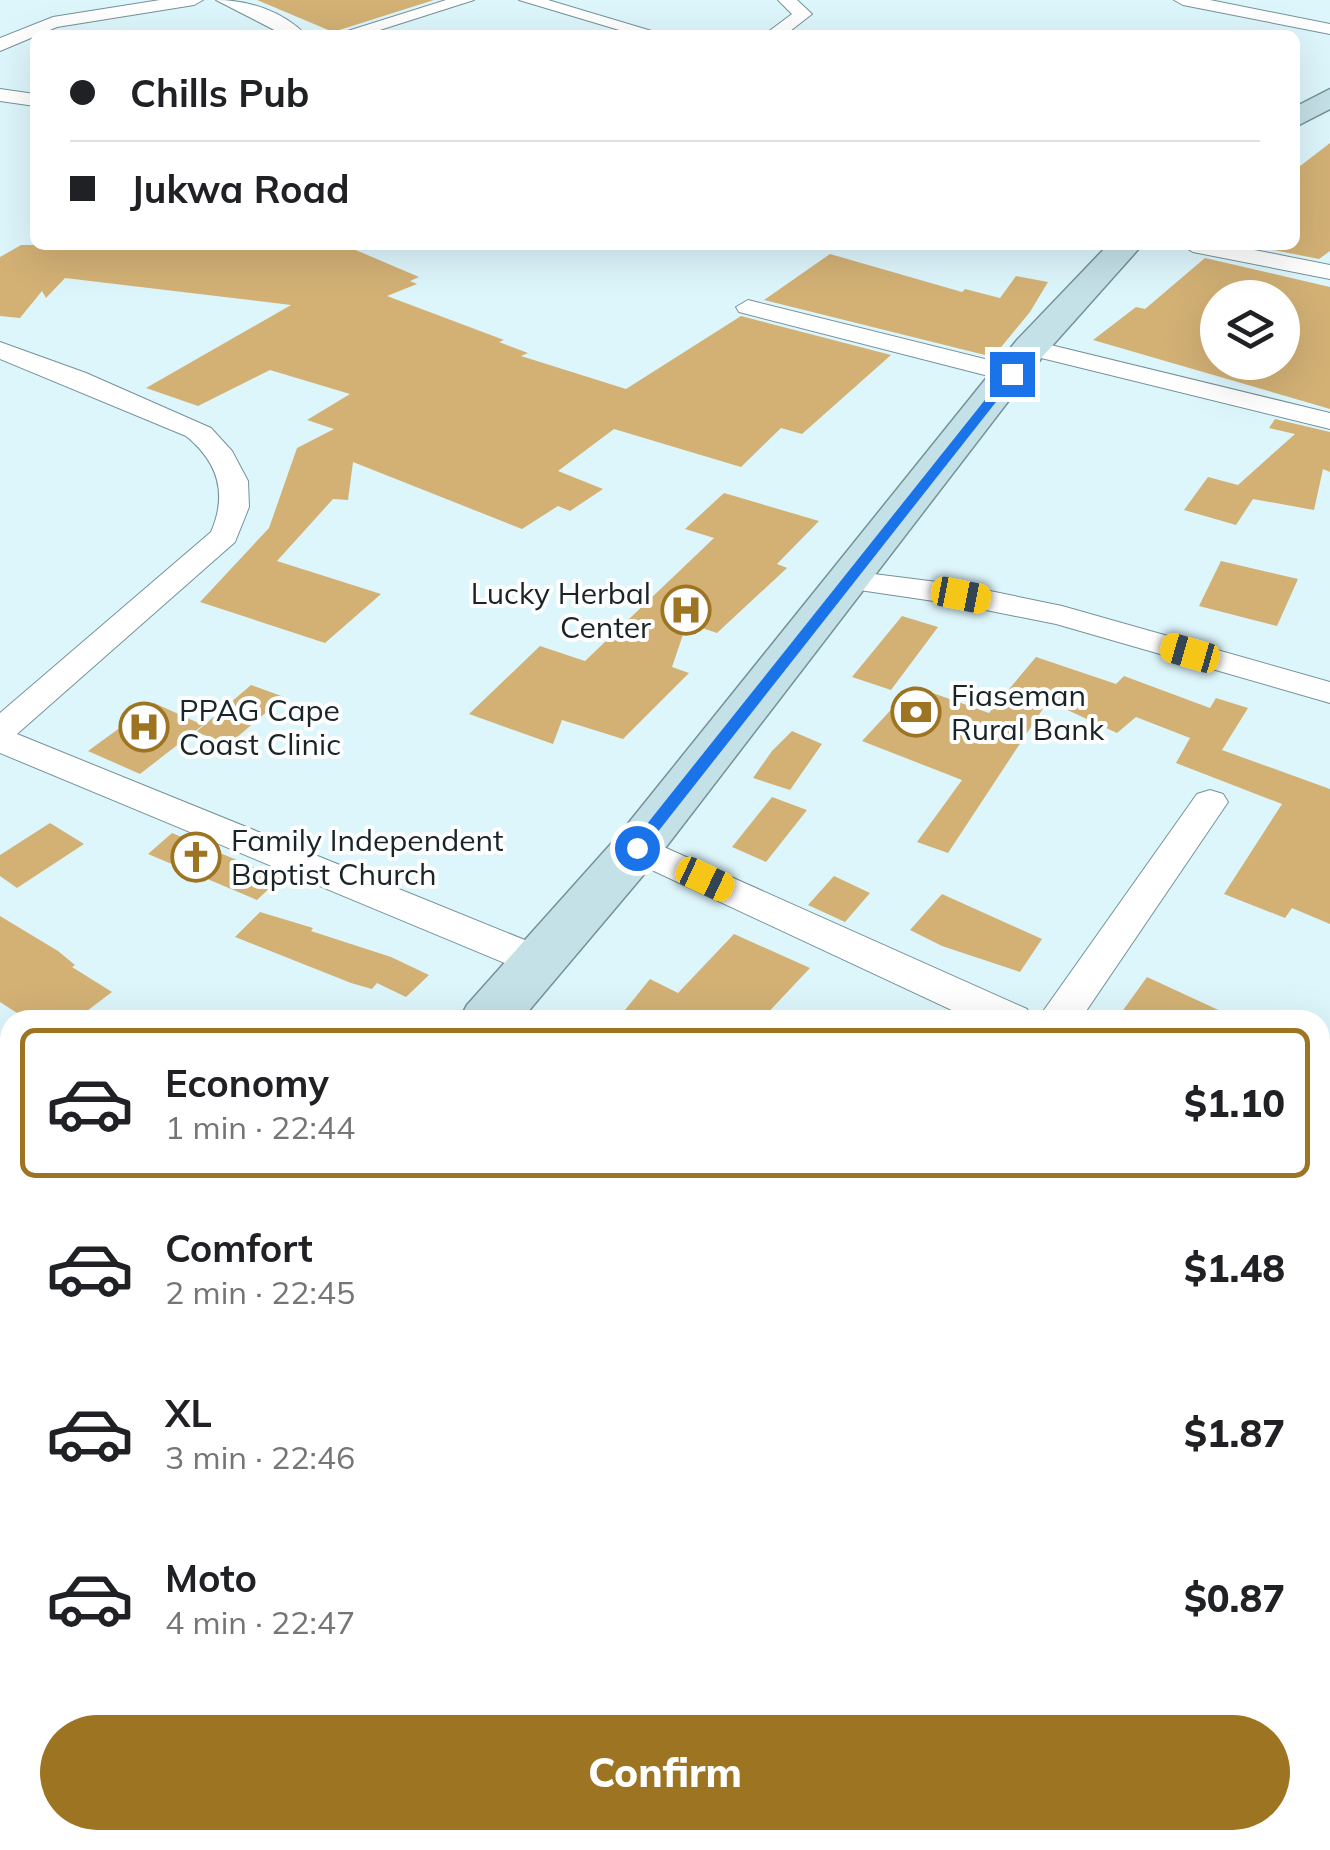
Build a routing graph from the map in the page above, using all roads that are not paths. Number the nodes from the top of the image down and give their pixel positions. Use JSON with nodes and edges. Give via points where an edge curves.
{"nodes":[{"id":1,"x":194,"y":0,"type":"edge"},
{"id":2,"x":225,"y":0,"type":"edge"},
{"id":3,"x":466,"y":0,"type":"edge"},
{"id":4,"x":528,"y":0,"type":"edge"},
{"id":5,"x":786,"y":0,"type":"edge"},
{"id":6,"x":1178,"y":4,"type":"edge"},
{"id":7,"x":1330,"y":28,"type":"edge"},
{"id":8,"x":33,"y":30,"type":"edge"},
{"id":9,"x":289,"y":30,"type":"edge"},
{"id":10,"x":361,"y":30,"type":"edge"},
{"id":11,"x":638,"y":30,"type":"edge"},
{"id":12,"x":780,"y":30,"type":"edge"},
{"id":13,"x":30,"y":31,"type":"edge"},
{"id":14,"x":0,"y":44,"type":"edge"},
{"id":15,"x":0,"y":95,"type":"edge"},
{"id":16,"x":1330,"y":97,"type":"edge"},
{"id":17,"x":30,"y":99,"type":"edge"},
{"id":18,"x":1300,"y":115,"type":"edge"},
{"id":19,"x":1121,"y":250,"type":"edge"},
{"id":20,"x":1219,"y":250,"type":"edge"},
{"id":21,"x":1330,"y":272,"type":"edge"},
{"id":22,"x":748,"y":307,"type":"dead end"},
{"id":23,"x":0,"y":350,"type":"edge"},
{"id":24,"x":1021,"y":361,"type":"junction"},
{"id":25,"x":1330,"y":421,"type":"edge"},
{"id":26,"x":850,"y":580,"type":"junction"},
{"id":27,"x":1330,"y":694,"type":"edge"},
{"id":28,"x":0,"y":731,"type":"edge"},
{"id":29,"x":0,"y":740,"type":"edge"},
{"id":30,"x":1210,"y":802,"type":"dead end"},
{"id":31,"x":637,"y":848,"type":"junction"},
{"id":32,"x":538,"y":961,"type":"junction"},
{"id":33,"x":496,"y":1010,"type":"edge"},
{"id":34,"x":990,"y":1010,"type":"edge"},
{"id":35,"x":1065,"y":1010,"type":"edge"}],
"edges":[{"from":1,"to":8,"type":"street"},
{"from":2,"to":9,"type":"street"},
{"from":3,"to":10,"type":"street"},
{"from":4,"to":11,"type":"street"},
{"from":5,"to":12,"type":"street","via":[[803,14]]},
{"from":6,"to":7,"type":"street"},
{"from":13,"to":14,"type":"street"},
{"from":15,"to":17,"type":"street"},
{"from":16,"to":18,"type":"main road"},
{"from":19,"to":24,"type":"main road"},
{"from":20,"to":21,"type":"street"},
{"from":22,"to":24,"type":"street"},
{"from":23,"to":28,"type":"street","via":[[200,431],[226,463],[238,496],[224,536]]},
{"from":24,"to":25,"type":"street"},
{"from":24,"to":26,"type":"main road"},
{"from":26,"to":27,"type":"street","via":[[1062,616]]},
{"from":26,"to":31,"type":"main road"},
{"from":29,"to":32,"type":"street"},
{"from":30,"to":35,"type":"street"},
{"from":31,"to":32,"type":"main road"},
{"from":31,"to":34,"type":"street"},
{"from":32,"to":33,"type":"main road"}]}
